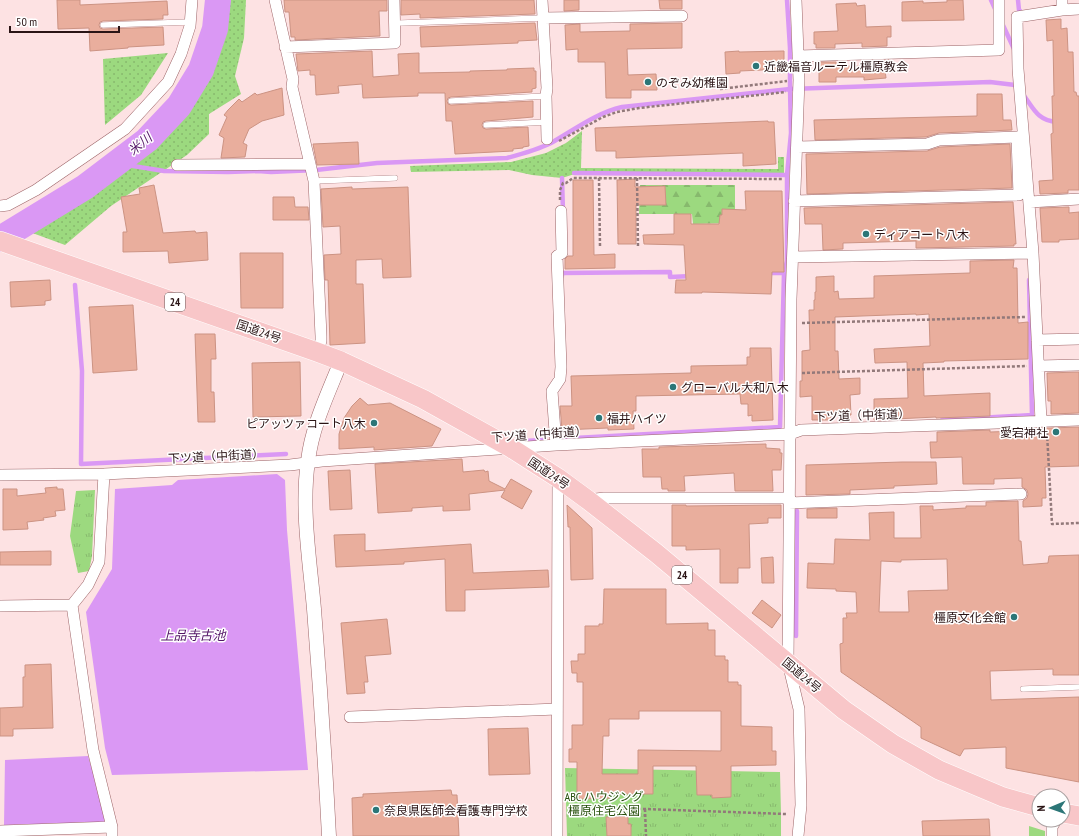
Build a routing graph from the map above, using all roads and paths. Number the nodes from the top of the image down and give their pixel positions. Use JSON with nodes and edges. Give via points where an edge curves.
{"nodes":[{"id":1,"x":192,"y":0,"type":"edge"},
{"id":2,"x":275,"y":0,"type":"edge"},
{"id":3,"x":394,"y":0,"type":"edge"},
{"id":4,"x":542,"y":0,"type":"edge"},
{"id":5,"x":796,"y":0,"type":"edge"},
{"id":6,"x":998,"y":0,"type":"edge"},
{"id":7,"x":1062,"y":5,"type":"edge"},
{"id":8,"x":1079,"y":9,"type":"edge"},
{"id":9,"x":682,"y":16,"type":"dead end"},
{"id":10,"x":543,"y":18,"type":"junction"},
{"id":11,"x":190,"y":22,"type":"junction"},
{"id":12,"x":401,"y":23,"type":"dead end"},
{"id":13,"x":103,"y":25,"type":"dead end"},
{"id":14,"x":285,"y":47,"type":"junction"},
{"id":15,"x":798,"y":56,"type":"junction"},
{"id":16,"x":799,"y":86,"type":"junction"},
{"id":17,"x":720,"y":89,"type":"dead end"},
{"id":18,"x":546,"y":96,"type":"junction"},
{"id":19,"x":451,"y":101,"type":"dead end"},
{"id":20,"x":547,"y":122,"type":"junction"},
{"id":21,"x":486,"y":125,"type":"dead end"},
{"id":22,"x":550,"y":142,"type":"joint"},
{"id":23,"x":797,"y":147,"type":"junction"},
{"id":24,"x":309,"y":164,"type":"junction"},
{"id":25,"x":177,"y":165,"type":"dead end"},
{"id":26,"x":395,"y":178,"type":"dead end"},
{"id":27,"x":599,"y":178,"type":"junction"},
{"id":28,"x":637,"y":178,"type":"junction"},
{"id":29,"x":795,"y":179,"type":"junction"},
{"id":30,"x":314,"y":181,"type":"junction"},
{"id":31,"x":1079,"y":200,"type":"edge"},
{"id":32,"x":794,"y":202,"type":"junction"},
{"id":33,"x":1030,"y":202,"type":"junction"},
{"id":34,"x":0,"y":206,"type":"edge"},
{"id":35,"x":561,"y":211,"type":"joint"},
{"id":36,"x":0,"y":241,"type":"edge"},
{"id":37,"x":600,"y":246,"type":"dead end"},
{"id":38,"x":638,"y":248,"type":"dead end"},
{"id":39,"x":1033,"y":253,"type":"junction"},
{"id":40,"x":793,"y":257,"type":"junction"},
{"id":41,"x":1036,"y":316,"type":"junction"},
{"id":42,"x":791,"y":323,"type":"junction"},
{"id":43,"x":1079,"y":339,"type":"edge"},
{"id":44,"x":1037,"y":340,"type":"junction"},
{"id":45,"x":317,"y":352,"type":"junction"},
{"id":46,"x":341,"y":361,"type":"junction"},
{"id":47,"x":1079,"y":365,"type":"edge"},
{"id":48,"x":1038,"y":366,"type":"junction"},
{"id":49,"x":790,"y":374,"type":"junction"},
{"id":50,"x":1079,"y":420,"type":"edge"},
{"id":51,"x":1044,"y":421,"type":"junction"},
{"id":52,"x":790,"y":434,"type":"junction"},
{"id":53,"x":556,"y":445,"type":"junction"},
{"id":54,"x":511,"y":448,"type":"junction"},
{"id":55,"x":308,"y":462,"type":"junction"},
{"id":56,"x":104,"y":474,"type":"junction"},
{"id":57,"x":0,"y":475,"type":"edge"},
{"id":58,"x":558,"y":478,"type":"junction"},
{"id":59,"x":1021,"y":494,"type":"dead end"},
{"id":60,"x":588,"y":500,"type":"junction"},
{"id":61,"x":790,"y":501,"type":"junction"},
{"id":62,"x":1079,"y":524,"type":"edge"},
{"id":63,"x":72,"y":605,"type":"junction"},
{"id":64,"x":0,"y":606,"type":"edge"},
{"id":65,"x":788,"y":662,"type":"junction"},
{"id":66,"x":1079,"y":687,"type":"edge"},
{"id":67,"x":1024,"y":689,"type":"dead end"},
{"id":68,"x":557,"y":709,"type":"junction"},
{"id":69,"x":350,"y":717,"type":"dead end"},
{"id":70,"x":801,"y":805,"type":"junction"},
{"id":71,"x":1031,"y":805,"type":"edge"},
{"id":72,"x":645,"y":809,"type":"junction"},
{"id":73,"x":557,"y":810,"type":"junction"},
{"id":74,"x":786,"y":814,"type":"dead end"},
{"id":75,"x":0,"y":831,"type":"edge"},
{"id":76,"x":112,"y":831,"type":"edge"},
{"id":77,"x":329,"y":836,"type":"edge"},
{"id":78,"x":557,"y":836,"type":"edge"},
{"id":79,"x":646,"y":836,"type":"edge"},
{"id":80,"x":798,"y":836,"type":"edge"},
{"id":81,"x":807,"y":836,"type":"edge"}],
"edges":[{"from":1,"to":11,"type":"street"},
{"from":2,"to":14,"type":"street"},
{"from":3,"to":14,"type":"street","via":[[395,43]]},
{"from":4,"to":10,"type":"street"},
{"from":5,"to":15,"type":"street"},
{"from":6,"to":15,"type":"street","via":[[999,50]]},
{"from":7,"to":8,"type":"street"},
{"from":7,"to":33,"type":"street","via":[[1017,17],[1018,69]]},
{"from":9,"to":10,"type":"street"},
{"from":10,"to":12,"type":"lane"},
{"from":10,"to":18,"type":"street"},
{"from":11,"to":13,"type":"lane"},
{"from":11,"to":34,"type":"street","via":[[181,54],[168,82],[125,129],[36,190],[8,205]]},
{"from":14,"to":24,"type":"street"},
{"from":15,"to":16,"type":"street"},
{"from":16,"to":17,"type":"path"},
{"from":16,"to":22,"type":"path","via":[[617,112]]},
{"from":16,"to":23,"type":"street"},
{"from":18,"to":19,"type":"lane"},
{"from":18,"to":20,"type":"street"},
{"from":20,"to":21,"type":"lane"},
{"from":20,"to":22,"type":"street"},
{"from":23,"to":29,"type":"street"},
{"from":23,"to":32,"type":"street","via":[[927,144],[939,140],[1017,137],[1019,195]]},
{"from":24,"to":25,"type":"street"},
{"from":24,"to":30,"type":"street"},
{"from":26,"to":30,"type":"lane"},
{"from":27,"to":28,"type":"path"},
{"from":27,"to":35,"type":"path","via":[[573,178],[563,183],[560,190]]},
{"from":27,"to":37,"type":"path"},
{"from":28,"to":29,"type":"path"},
{"from":28,"to":38,"type":"path"},
{"from":29,"to":32,"type":"street"},
{"from":30,"to":45,"type":"street","via":[[322,336]]},
{"from":31,"to":33,"type":"street"},
{"from":32,"to":40,"type":"street"},
{"from":33,"to":39,"type":"street"},
{"from":35,"to":53,"type":"street","via":[[562,252],[557,256],[561,367],[560,379],[552,392]]},
{"from":36,"to":45,"type":"highway","name":"国道24号","number":"24"},
{"from":39,"to":40,"type":"street"},
{"from":39,"to":41,"type":"street"},
{"from":40,"to":42,"type":"street"},
{"from":41,"to":42,"type":"path"},
{"from":41,"to":44,"type":"street"},
{"from":42,"to":49,"type":"street"},
{"from":43,"to":44,"type":"street"},
{"from":44,"to":48,"type":"street"},
{"from":45,"to":46,"type":"highway","name":"国道24号","number":"24"},
{"from":46,"to":54,"type":"highway","name":"国道24号","number":"24","via":[[423,399]]},
{"from":46,"to":55,"type":"street","via":[[318,417]]},
{"from":47,"to":48,"type":"street"},
{"from":48,"to":49,"type":"path"},
{"from":48,"to":51,"type":"street"},
{"from":49,"to":52,"type":"street"},
{"from":50,"to":51,"type":"street","name":"下ツ道（中街道）"},
{"from":51,"to":52,"type":"street","name":"下ツ道（中街道）","via":[[801,430]]},
{"from":51,"to":62,"type":"path","via":[[1052,524]]},
{"from":52,"to":53,"type":"street","name":"下ツ道（中街道）"},
{"from":52,"to":61,"type":"street"},
{"from":53,"to":54,"type":"street","name":"下ツ道（中街道）"},
{"from":54,"to":55,"type":"street","name":"下ツ道（中街道）"},
{"from":54,"to":58,"type":"highway","name":"国道24号","number":"24"},
{"from":55,"to":56,"type":"street","name":"下ツ道（中街道）"},
{"from":55,"to":77,"type":"street","via":[[306,508]]},
{"from":56,"to":57,"type":"street","name":"下ツ道（中街道）"},
{"from":56,"to":63,"type":"street","via":[[99,562],[88,585]]},
{"from":58,"to":60,"type":"highway","name":"国道24号","number":"24"},
{"from":58,"to":68,"type":"street"},
{"from":59,"to":61,"type":"street"},
{"from":60,"to":61,"type":"street","via":[[611,498]]},
{"from":60,"to":65,"type":"highway","name":"国道24号","number":"24"},
{"from":61,"to":65,"type":"street"},
{"from":63,"to":64,"type":"street"},
{"from":63,"to":76,"type":"street","via":[[93,750]]},
{"from":65,"to":70,"type":"street","via":[[799,709]]},
{"from":65,"to":71,"type":"highway","name":"国道24号","number":"24","via":[[844,710],[893,744],[939,770],[1003,797]]},
{"from":66,"to":67,"type":"lane"},
{"from":68,"to":69,"type":"street"},
{"from":68,"to":73,"type":"street"},
{"from":70,"to":80,"type":"street"},
{"from":70,"to":81,"type":"street"},
{"from":72,"to":73,"type":"path"},
{"from":72,"to":74,"type":"path"},
{"from":72,"to":79,"type":"path"},
{"from":73,"to":78,"type":"street"},
{"from":75,"to":76,"type":"street"}]}
